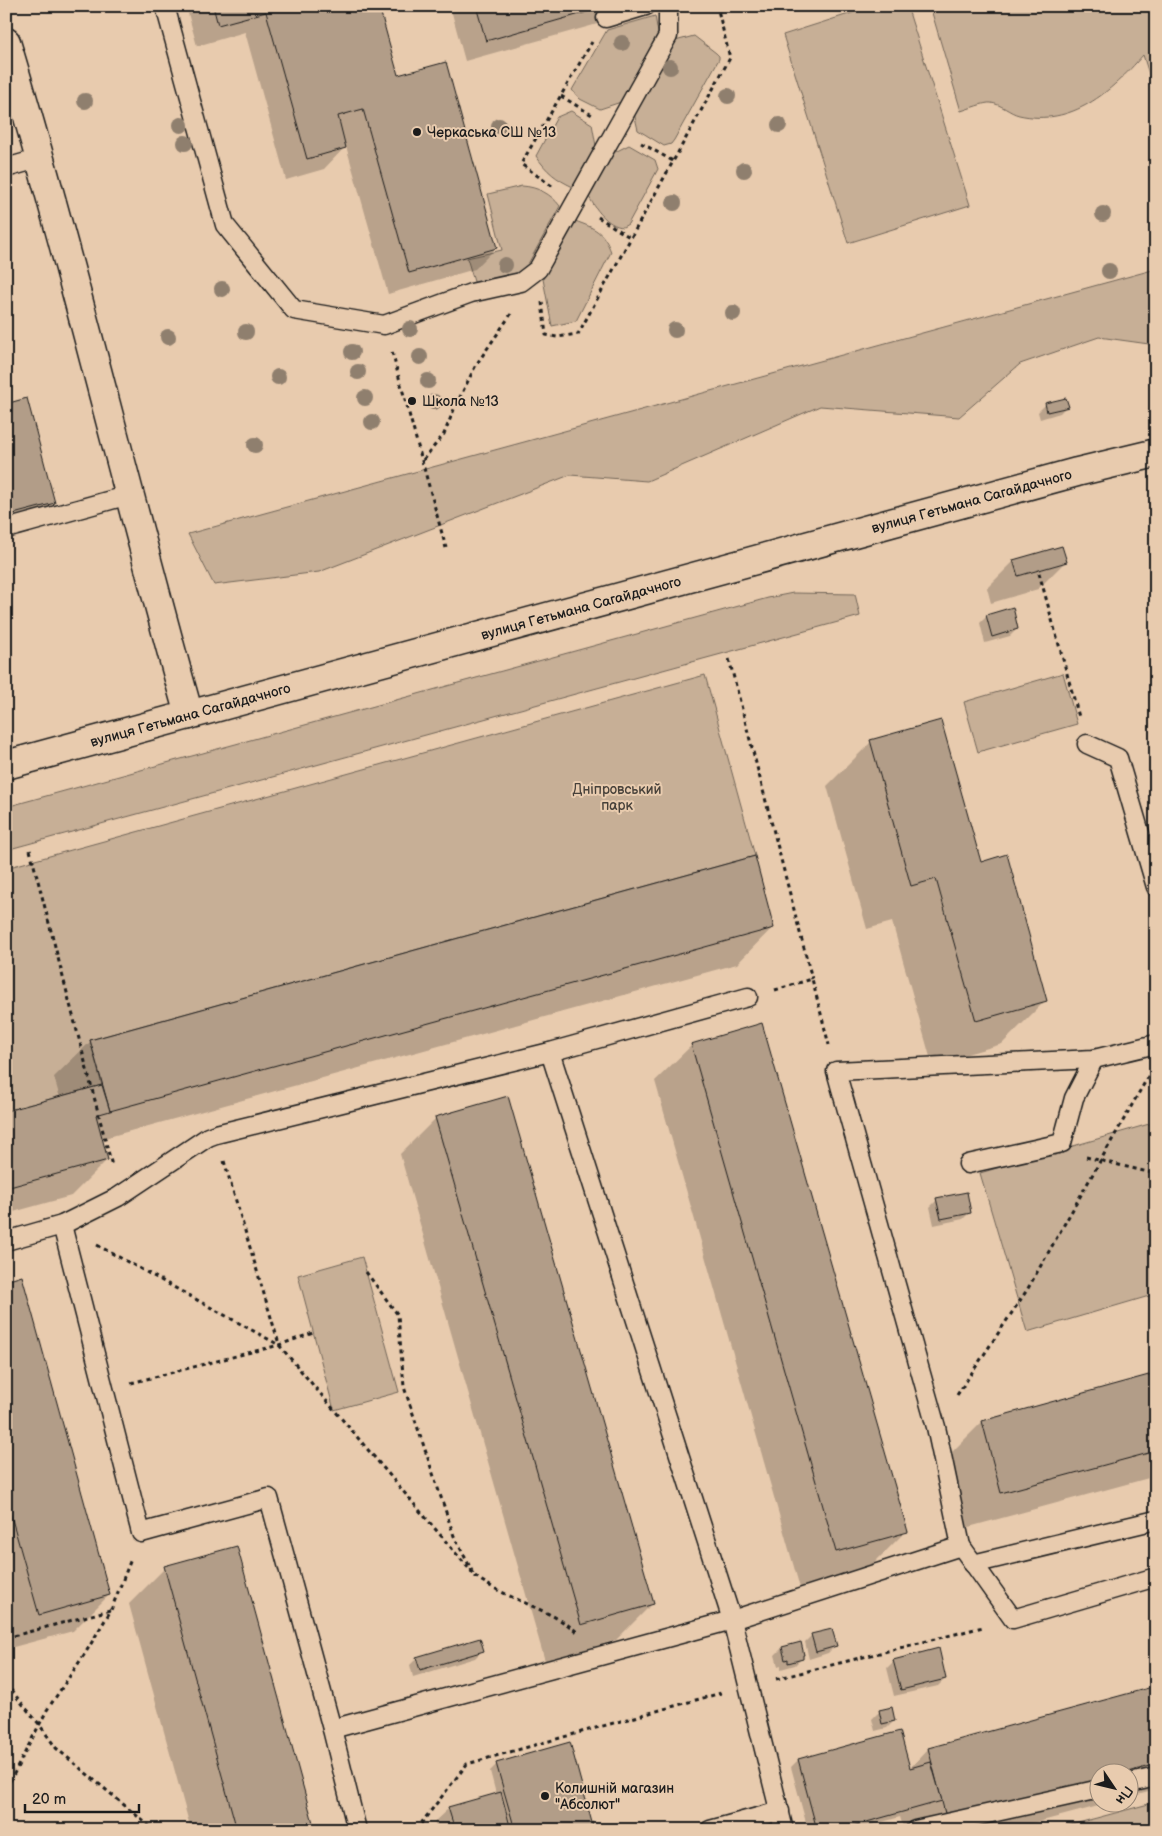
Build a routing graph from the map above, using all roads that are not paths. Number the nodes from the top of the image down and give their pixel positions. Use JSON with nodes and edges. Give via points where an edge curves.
{"nodes":[{"id":1,"x":165,"y":6,"type":"edge"},
{"id":2,"x":646,"y":6,"type":"edge"},
{"id":3,"x":668,"y":6,"type":"edge"},
{"id":4,"x":606,"y":18,"type":"road end"},
{"id":5,"x":6,"y":42,"type":"edge"},
{"id":6,"x":41,"y":158,"type":"junction"},
{"id":7,"x":6,"y":168,"type":"edge"},
{"id":8,"x":1156,"y":454,"type":"edge"},
{"id":9,"x":129,"y":495,"type":"junction"},
{"id":10,"x":6,"y":529,"type":"edge"},
{"id":11,"x":189,"y":715,"type":"junction"},
{"id":12,"x":1087,"y":744,"type":"road end"},
{"id":13,"x":6,"y":765,"type":"edge"},
{"id":14,"x":1156,"y":887,"type":"edge"},
{"id":15,"x":748,"y":997,"type":"road end"},
{"id":16,"x":1156,"y":1044,"type":"edge"},
{"id":17,"x":550,"y":1052,"type":"junction"},
{"id":18,"x":1094,"y":1059,"type":"junction"},
{"id":19,"x":968,"y":1164,"type":"dead end"},
{"id":20,"x":62,"y":1225,"type":"junction"},
{"id":21,"x":6,"y":1241,"type":"edge"},
{"id":22,"x":1156,"y":1520,"type":"edge"},
{"id":23,"x":961,"y":1546,"type":"junction"},
{"id":24,"x":973,"y":1564,"type":"junction"},
{"id":25,"x":1156,"y":1577,"type":"edge"},
{"id":26,"x":732,"y":1620,"type":"junction"},
{"id":27,"x":332,"y":1729,"type":"junction"},
{"id":28,"x":1156,"y":1777,"type":"edge"},
{"id":29,"x":1140,"y":1781,"type":"edge"},
{"id":30,"x":1090,"y":1791,"type":"edge"},
{"id":31,"x":780,"y":1811,"type":"junction"},
{"id":32,"x":357,"y":1830,"type":"edge"},
{"id":33,"x":710,"y":1830,"type":"edge"},
{"id":34,"x":784,"y":1830,"type":"edge"},
{"id":35,"x":915,"y":1830,"type":"edge"}],
"edges":[{"from":1,"to":3,"type":"lane","via":[[225,225],[294,310],[384,325],[471,293],[521,282],[538,269],[668,36]]},
{"from":2,"to":4,"type":"lane"},
{"from":5,"to":6,"type":"main road"},
{"from":6,"to":7,"type":"lane"},
{"from":6,"to":9,"type":"main road"},
{"from":8,"to":11,"type":"main road","name":"вулиця Гетьмана Сагайдачного","via":[[1077,472]]},
{"from":9,"to":10,"type":"lane"},
{"from":9,"to":11,"type":"main road"},
{"from":11,"to":13,"type":"main road","name":"вулиця Гетьмана Сагайдачного"},
{"from":12,"to":14,"type":"lane","via":[[1118,758]]},
{"from":15,"to":17,"type":"lane"},
{"from":16,"to":18,"type":"lane"},
{"from":17,"to":20,"type":"lane","via":[[216,1134],[118,1197]]},
{"from":17,"to":26,"type":"lane"},
{"from":18,"to":19,"type":"lane","via":[[1074,1098],[1062,1143]]},
{"from":18,"to":23,"type":"lane","via":[[836,1071],[936,1428]]},
{"from":20,"to":21,"type":"lane"},
{"from":20,"to":27,"type":"lane","via":[[142,1533],[269,1498]]},
{"from":22,"to":24,"type":"lane"},
{"from":23,"to":24,"type":"lane"},
{"from":23,"to":26,"type":"lane"},
{"from":24,"to":25,"type":"lane","via":[[1013,1619]]},
{"from":26,"to":27,"type":"lane"},
{"from":26,"to":31,"type":"lane"},
{"from":27,"to":32,"type":"lane"},
{"from":28,"to":29,"type":"lane"},
{"from":30,"to":35,"type":"lane"},
{"from":31,"to":33,"type":"lane"},
{"from":31,"to":34,"type":"lane"}]}
